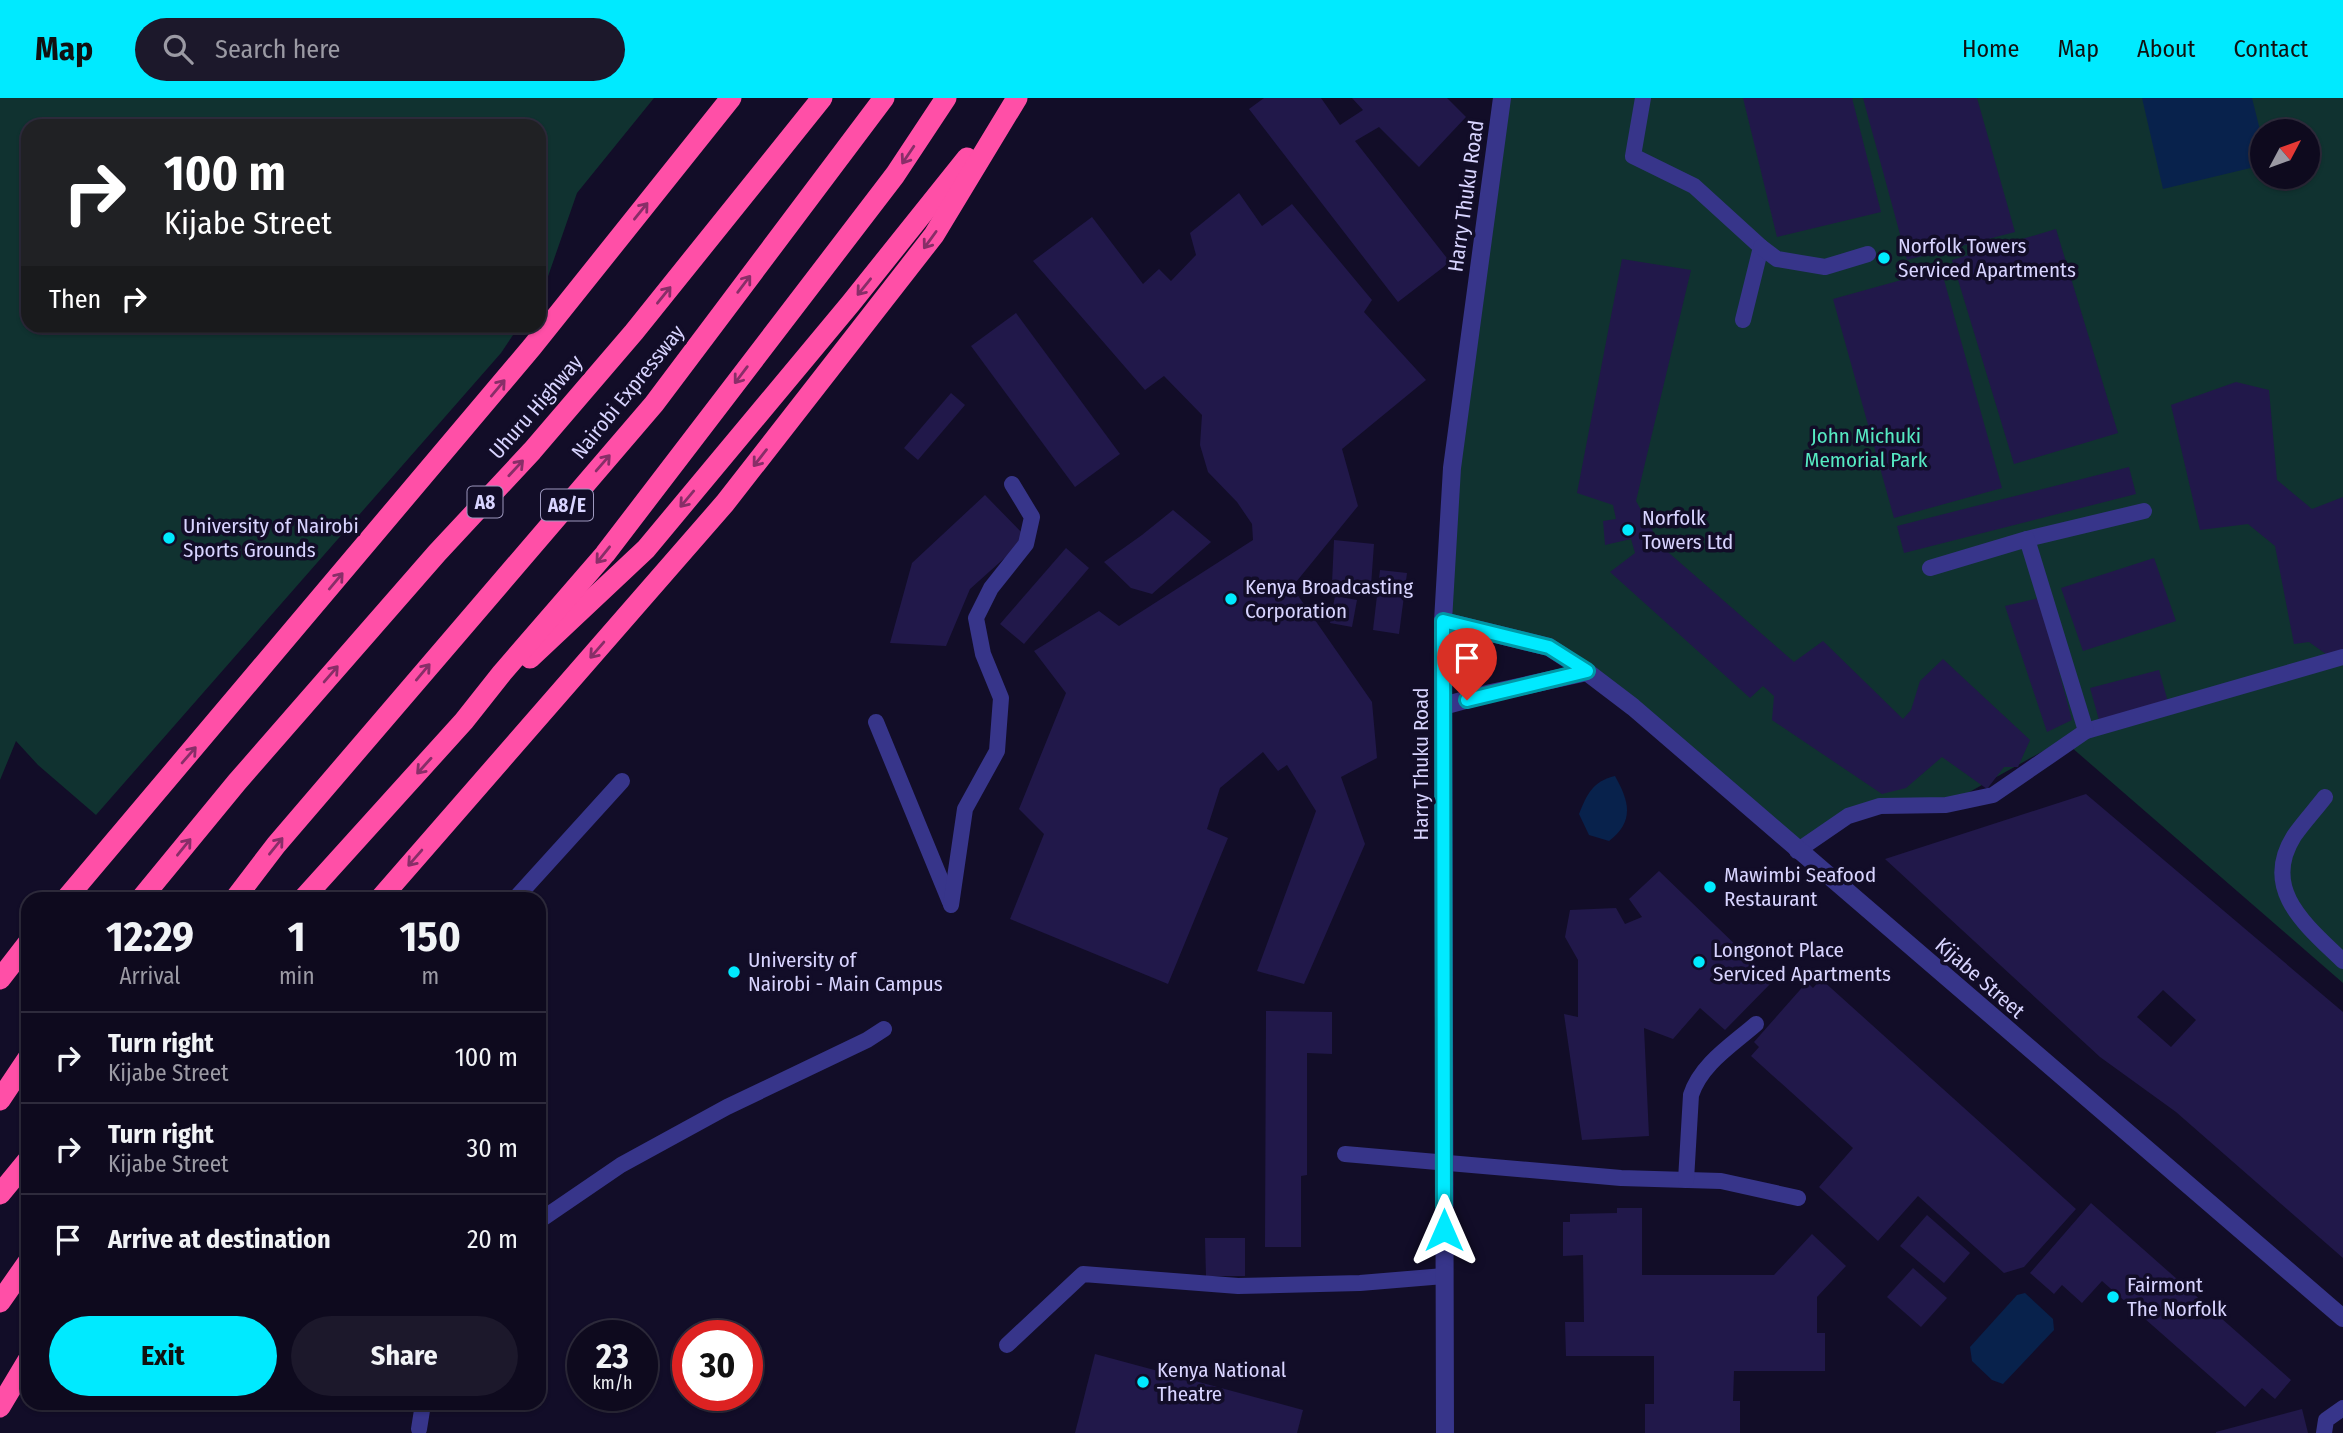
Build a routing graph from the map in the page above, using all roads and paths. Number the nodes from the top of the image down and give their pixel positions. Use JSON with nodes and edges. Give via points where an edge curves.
{"nodes":[{"id":1,"x":731,"y":98,"type":"edge"},
{"id":2,"x":822,"y":98,"type":"edge"},
{"id":3,"x":884,"y":98,"type":"edge"},
{"id":4,"x":946,"y":98,"type":"edge"},
{"id":5,"x":1014,"y":98,"type":"edge"},
{"id":6,"x":1502,"y":98,"type":"edge"},
{"id":7,"x":1643,"y":98,"type":"edge"},
{"id":8,"x":1761,"y":247,"type":"junction"},
{"id":9,"x":1868,"y":254,"type":"dead end"},
{"id":10,"x":1743,"y":320,"type":"dead end"},
{"id":11,"x":546,"y":329,"type":"edge"},
{"id":12,"x":543,"y":333,"type":"edge"},
{"id":13,"x":1012,"y":484,"type":"dead end"},
{"id":14,"x":2144,"y":511,"type":"dead end"},
{"id":15,"x":2027,"y":539,"type":"junction"},
{"id":16,"x":1930,"y":568,"type":"dead end"},
{"id":17,"x":1443,"y":621,"type":"junction"},
{"id":18,"x":2343,"y":657,"type":"edge"},
{"id":19,"x":1587,"y":671,"type":"junction"},
{"id":20,"x":1443,"y":706,"type":"junction"},
{"id":21,"x":464,"y":721,"type":"junction"},
{"id":22,"x":876,"y":722,"type":"dead end"},
{"id":23,"x":2085,"y":731,"type":"junction"},
{"id":24,"x":622,"y":781,"type":"dead end"},
{"id":25,"x":2325,"y":797,"type":"dead end"},
{"id":26,"x":1797,"y":851,"type":"junction"},
{"id":27,"x":72,"y":892,"type":"edge"},
{"id":28,"x":147,"y":892,"type":"edge"},
{"id":29,"x":240,"y":892,"type":"edge"},
{"id":30,"x":309,"y":892,"type":"edge"},
{"id":31,"x":386,"y":892,"type":"edge"},
{"id":32,"x":521,"y":892,"type":"edge"},
{"id":33,"x":21,"y":952,"type":"edge"},
{"id":34,"x":2343,"y":961,"type":"edge"},
{"id":35,"x":0,"y":979,"type":"edge"},
{"id":36,"x":1756,"y":1024,"type":"dead end"},
{"id":37,"x":884,"y":1029,"type":"dead end"},
{"id":38,"x":21,"y":1068,"type":"edge"},
{"id":39,"x":0,"y":1100,"type":"edge"},
{"id":40,"x":1345,"y":1154,"type":"dead end"},
{"id":41,"x":1444,"y":1161,"type":"junction"},
{"id":42,"x":21,"y":1168,"type":"edge"},
{"id":43,"x":1686,"y":1180,"type":"junction"},
{"id":44,"x":0,"y":1194,"type":"edge"},
{"id":45,"x":1798,"y":1198,"type":"dead end"},
{"id":46,"x":546,"y":1216,"type":"edge"},
{"id":47,"x":21,"y":1272,"type":"edge"},
{"id":48,"x":1444,"y":1276,"type":"junction"},
{"id":49,"x":0,"y":1302,"type":"edge"},
{"id":50,"x":2343,"y":1318,"type":"edge"},
{"id":51,"x":1007,"y":1345,"type":"dead end"},
{"id":52,"x":21,"y":1372,"type":"edge"},
{"id":53,"x":0,"y":1407,"type":"edge"},
{"id":54,"x":2343,"y":1408,"type":"edge"},
{"id":55,"x":422,"y":1410,"type":"edge"},
{"id":56,"x":419,"y":1429,"type":"dead end"},
{"id":57,"x":1445,"y":1433,"type":"edge"},
{"id":58,"x":2324,"y":1433,"type":"edge"}],
"edges":[{"from":11,"to":1,"type":"highway","one_way":true},
{"from":28,"to":2,"type":"highway","name":"Uhuru Highway","number":"A8","one_way":true,"via":[[246,771],[634,332]]},
{"from":29,"to":3,"type":"highway","name":"Nairobi Expressway","number":"A8/E","one_way":true,"via":[[654,404]]},
{"from":4,"to":21,"type":"highway","number":"A8/E","one_way":true,"via":[[895,175],[613,543]]},
{"from":5,"to":21,"type":"highway","one_way":true,"via":[[646,549]]},
{"from":5,"to":31,"type":"highway","one_way":true,"via":[[934,235],[725,503]]},
{"from":6,"to":17,"type":"street","name":"Harry Thuku Road","via":[[1452,468]]},
{"from":7,"to":8,"type":"lane","via":[[1633,156],[1694,186]]},
{"from":8,"to":9,"type":"lane","via":[[1777,259],[1825,267]]},
{"from":8,"to":10,"type":"lane"},
{"from":27,"to":12,"type":"highway","one_way":true},
{"from":13,"to":22,"type":"lane","via":[[1032,517],[1026,544],[991,588],[976,618],[983,654],[1001,698],[997,751],[965,809],[951,905]]},
{"from":14,"to":15,"type":"lane"},
{"from":15,"to":16,"type":"lane"},
{"from":15,"to":23,"type":"lane"},
{"from":17,"to":19,"type":"street","name":"Kijabe Street","via":[[1549,647]]},
{"from":17,"to":20,"type":"street","name":"Harry Thuku Road"},
{"from":18,"to":23,"type":"lane"},
{"from":19,"to":20,"type":"street"},
{"from":19,"to":26,"type":"street","name":"Kijabe Street"},
{"from":20,"to":41,"type":"street","name":"Harry Thuku Road"},
{"from":21,"to":30,"type":"highway","number":"A8/E","one_way":true},
{"from":23,"to":26,"type":"lane","via":[[1993,795],[1946,805],[1880,806],[1848,816]]},
{"from":24,"to":32,"type":"lane"},
{"from":25,"to":34,"type":"lane","via":[[2293,838],[2282,867],[2283,889],[2304,923]]},
{"from":26,"to":50,"type":"street","name":"Kijabe Street"},
{"from":33,"to":35,"type":"highway"},
{"from":36,"to":43,"type":"lane","via":[[1695,1082]]},
{"from":37,"to":46,"type":"lane","via":[[621,1165]]},
{"from":38,"to":39,"type":"highway"},
{"from":40,"to":41,"type":"lane"},
{"from":41,"to":43,"type":"lane"},
{"from":41,"to":48,"type":"street","name":"Harry Thuku Road"},
{"from":42,"to":44,"type":"highway"},
{"from":43,"to":45,"type":"lane","via":[[1721,1181]]},
{"from":47,"to":49,"type":"highway","bridge":true},
{"from":48,"to":51,"type":"lane","via":[[1238,1286],[1083,1274]]},
{"from":48,"to":57,"type":"street","name":"Harry Thuku Road"},
{"from":52,"to":53,"type":"highway"},
{"from":54,"to":58,"type":"lane","via":[[2326,1420]]},
{"from":55,"to":56,"type":"lane"}]}
